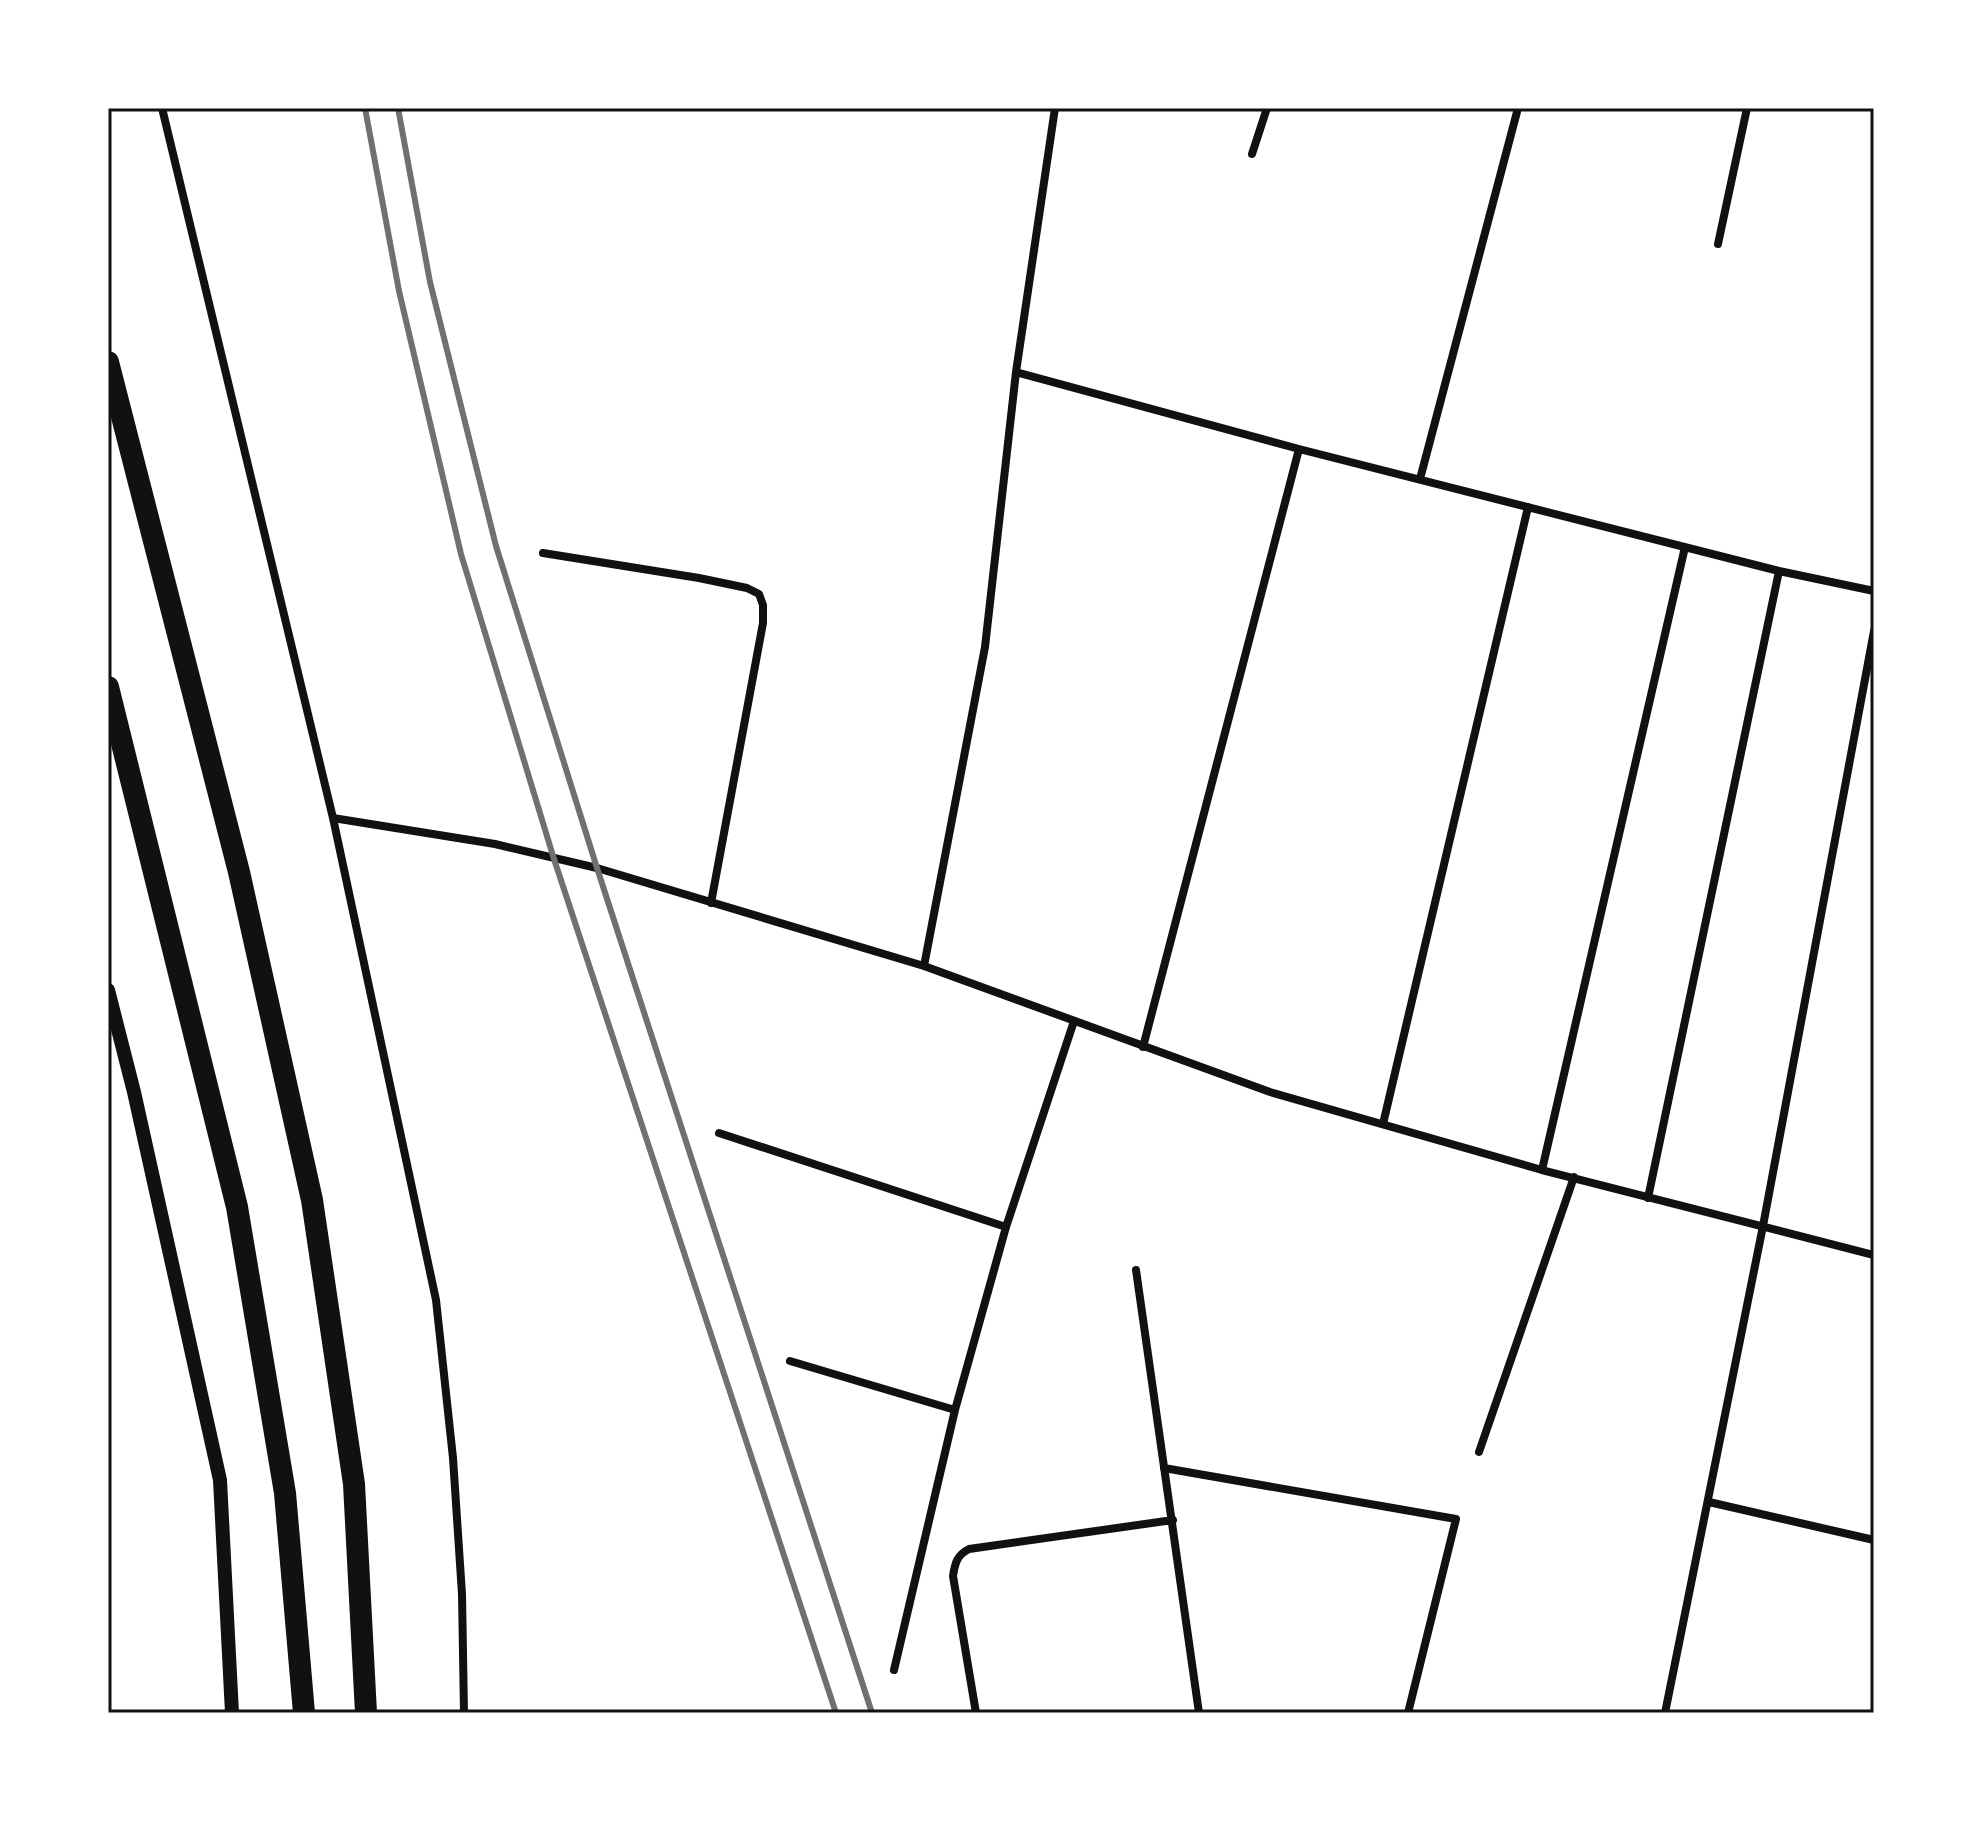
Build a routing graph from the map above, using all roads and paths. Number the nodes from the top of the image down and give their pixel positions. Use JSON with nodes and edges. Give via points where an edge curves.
{"nodes":[{"id":1,"x":162,"y":108,"type":"edge"},
{"id":2,"x":1055,"y":108,"type":"edge"},
{"id":3,"x":1267,"y":108,"type":"edge"},
{"id":4,"x":1518,"y":108,"type":"edge"},
{"id":5,"x":1747,"y":108,"type":"edge"},
{"id":6,"x":1252,"y":154,"type":"dead end"},
{"id":7,"x":1718,"y":244,"type":"dead end"},
{"id":8,"x":108,"y":362,"type":"edge"},
{"id":9,"x":1016,"y":372,"type":"junction"},
{"id":10,"x":1299,"y":449,"type":"junction"},
{"id":11,"x":1420,"y":479,"type":"junction"},
{"id":12,"x":1528,"y":507,"type":"junction"},
{"id":13,"x":1685,"y":547,"type":"junction"},
{"id":14,"x":543,"y":553,"type":"dead end"},
{"id":15,"x":1779,"y":571,"type":"junction"},
{"id":16,"x":1874,"y":591,"type":"edge"},
{"id":17,"x":1874,"y":631,"type":"edge"},
{"id":18,"x":108,"y":687,"type":"edge"},
{"id":19,"x":333,"y":818,"type":"junction"},
{"id":20,"x":711,"y":903,"type":"junction"},
{"id":21,"x":924,"y":966,"type":"junction"},
{"id":22,"x":108,"y":990,"type":"edge"},
{"id":23,"x":1074,"y":1021,"type":"junction"},
{"id":24,"x":1143,"y":1047,"type":"junction"},
{"id":25,"x":1383,"y":1124,"type":"junction"},
{"id":26,"x":719,"y":1133,"type":"dead end"},
{"id":27,"x":1542,"y":1170,"type":"junction"},
{"id":28,"x":1574,"y":1177,"type":"junction"},
{"id":29,"x":1648,"y":1198,"type":"junction"},
{"id":30,"x":1763,"y":1226,"type":"junction"},
{"id":31,"x":1006,"y":1227,"type":"junction"},
{"id":32,"x":1874,"y":1255,"type":"edge"},
{"id":33,"x":1136,"y":1270,"type":"dead end"},
{"id":34,"x":790,"y":1361,"type":"dead end"},
{"id":35,"x":955,"y":1410,"type":"junction"},
{"id":36,"x":1479,"y":1452,"type":"dead end"},
{"id":37,"x":1164,"y":1468,"type":"junction"},
{"id":38,"x":1709,"y":1502,"type":"junction"},
{"id":39,"x":1173,"y":1520,"type":"junction"},
{"id":40,"x":1874,"y":1540,"type":"edge"},
{"id":41,"x":894,"y":1670,"type":"dead end"},
{"id":42,"x":232,"y":1713,"type":"edge"},
{"id":43,"x":304,"y":1713,"type":"edge"},
{"id":44,"x":366,"y":1713,"type":"edge"},
{"id":45,"x":464,"y":1713,"type":"edge"},
{"id":46,"x":976,"y":1713,"type":"edge"},
{"id":47,"x":1199,"y":1713,"type":"edge"},
{"id":48,"x":1408,"y":1713,"type":"edge"},
{"id":49,"x":1665,"y":1713,"type":"edge"}],
"edges":[{"from":1,"to":19,"type":"street"},
{"from":2,"to":9,"type":"street"},
{"from":3,"to":6,"type":"street"},
{"from":4,"to":11,"type":"street"},
{"from":5,"to":7,"type":"street"},
{"from":8,"to":44,"type":"highway","via":[[239,872],[312,1200],[354,1484]]},
{"from":9,"to":10,"type":"street"},
{"from":9,"to":21,"type":"street","via":[[985,647]]},
{"from":10,"to":11,"type":"street"},
{"from":10,"to":24,"type":"street"},
{"from":11,"to":12,"type":"street"},
{"from":12,"to":13,"type":"street"},
{"from":12,"to":25,"type":"street"},
{"from":13,"to":15,"type":"street"},
{"from":13,"to":27,"type":"street"},
{"from":14,"to":20,"type":"street","via":[[699,578],[759,594],[763,623]]},
{"from":15,"to":16,"type":"street"},
{"from":15,"to":29,"type":"street"},
{"from":17,"to":30,"type":"street"},
{"from":18,"to":43,"type":"highway","via":[[237,1207],[285,1493]]},
{"from":19,"to":20,"type":"street","via":[[495,844]]},
{"from":19,"to":45,"type":"street","via":[[436,1300],[453,1458]]},
{"from":20,"to":21,"type":"street"},
{"from":21,"to":23,"type":"street"},
{"from":22,"to":42,"type":"street","via":[[220,1480]]},
{"from":23,"to":24,"type":"street"},
{"from":23,"to":31,"type":"street"},
{"from":24,"to":25,"type":"street","via":[[1270,1092]]},
{"from":25,"to":27,"type":"street"},
{"from":26,"to":31,"type":"street"},
{"from":27,"to":28,"type":"street"},
{"from":28,"to":29,"type":"street"},
{"from":28,"to":36,"type":"street"},
{"from":29,"to":30,"type":"street"},
{"from":30,"to":32,"type":"street"},
{"from":30,"to":38,"type":"street"},
{"from":31,"to":35,"type":"street"},
{"from":33,"to":37,"type":"street"},
{"from":34,"to":35,"type":"street"},
{"from":35,"to":41,"type":"street"},
{"from":37,"to":39,"type":"street"},
{"from":37,"to":48,"type":"street","via":[[1456,1519]]},
{"from":38,"to":40,"type":"street"},
{"from":38,"to":49,"type":"street"},
{"from":39,"to":46,"type":"street","via":[[961,1552],[953,1576]]},
{"from":39,"to":47,"type":"street"}]}
